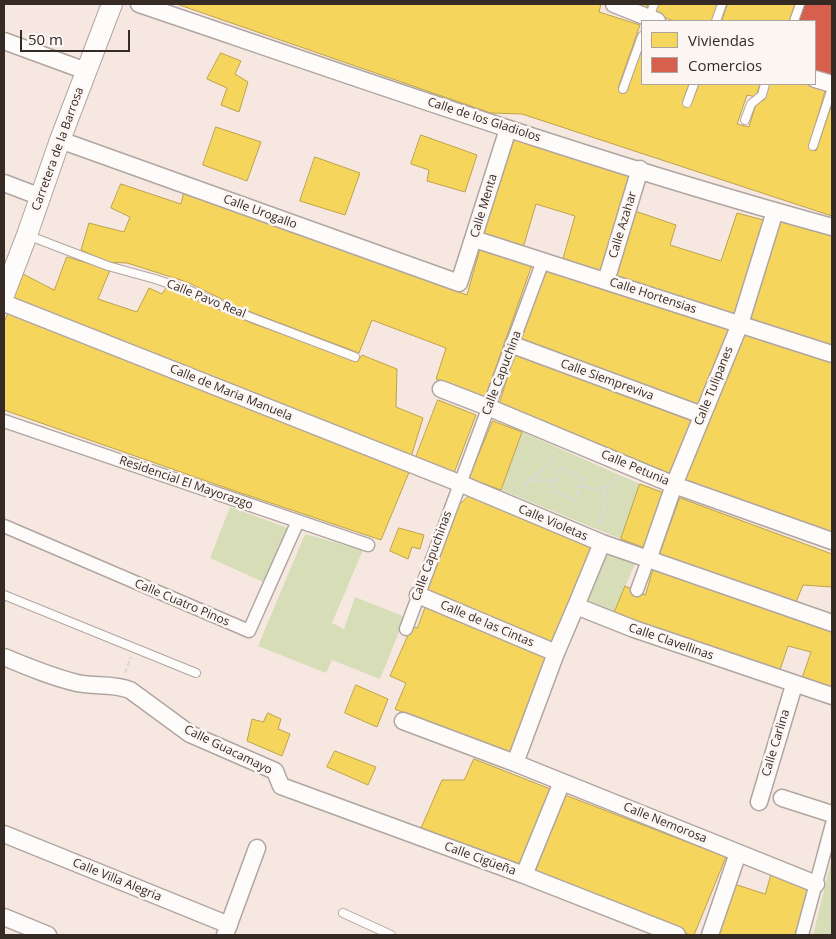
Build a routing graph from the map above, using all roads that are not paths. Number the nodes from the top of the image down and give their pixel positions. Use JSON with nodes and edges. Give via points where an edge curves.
{"nodes":[{"id":1,"x":112,"y":4,"type":"edge"},
{"id":2,"x":139,"y":4,"type":"edge"},
{"id":3,"x":614,"y":4,"type":"edge"},
{"id":4,"x":722,"y":4,"type":"edge"},
{"id":5,"x":800,"y":4,"type":"edge"},
{"id":6,"x":652,"y":16,"type":"edge"},
{"id":7,"x":716,"y":20,"type":"edge"},
{"id":8,"x":794,"y":20,"type":"edge"},
{"id":9,"x":641,"y":39,"type":"edge"},
{"id":10,"x":4,"y":41,"type":"edge"},
{"id":11,"x":86,"y":71,"type":"junction"},
{"id":12,"x":816,"y":78,"type":"edge"},
{"id":13,"x":694,"y":85,"type":"edge"},
{"id":14,"x":765,"y":85,"type":"edge"},
{"id":15,"x":832,"y":86,"type":"edge"},
{"id":16,"x":623,"y":89,"type":"dead end"},
{"id":17,"x":687,"y":103,"type":"dead end"},
{"id":18,"x":745,"y":120,"type":"dead end"},
{"id":19,"x":508,"y":129,"type":"junction"},
{"id":20,"x":60,"y":140,"type":"junction"},
{"id":21,"x":813,"y":146,"type":"dead end"},
{"id":22,"x":640,"y":169,"type":"junction"},
{"id":23,"x":4,"y":183,"type":"edge"},
{"id":24,"x":41,"y":197,"type":"junction"},
{"id":25,"x":776,"y":211,"type":"junction"},
{"id":26,"x":832,"y":227,"type":"edge"},
{"id":27,"x":27,"y":235,"type":"junction"},
{"id":28,"x":474,"y":239,"type":"junction"},
{"id":29,"x":543,"y":261,"type":"junction"},
{"id":30,"x":606,"y":281,"type":"junction"},
{"id":31,"x":460,"y":283,"type":"joint"},
{"id":32,"x":4,"y":295,"type":"edge"},
{"id":33,"x":4,"y":302,"type":"edge"},
{"id":34,"x":740,"y":324,"type":"junction"},
{"id":35,"x":513,"y":346,"type":"junction"},
{"id":36,"x":832,"y":354,"type":"edge"},
{"id":37,"x":355,"y":357,"type":"dead end"},
{"id":38,"x":441,"y":389,"type":"dead end"},
{"id":39,"x":490,"y":408,"type":"junction"},
{"id":40,"x":702,"y":416,"type":"junction"},
{"id":41,"x":4,"y":421,"type":"edge"},
{"id":42,"x":459,"y":484,"type":"junction"},
{"id":43,"x":674,"y":485,"type":"junction"},
{"id":44,"x":298,"y":521,"type":"junction"},
{"id":45,"x":4,"y":526,"type":"edge"},
{"id":46,"x":601,"y":536,"type":"junction"},
{"id":47,"x":832,"y":541,"type":"edge"},
{"id":48,"x":368,"y":545,"type":"dead end"},
{"id":49,"x":648,"y":560,"type":"junction"},
{"id":50,"x":637,"y":590,"type":"dead end"},
{"id":51,"x":4,"y":595,"type":"edge"},
{"id":52,"x":418,"y":595,"type":"junction"},
{"id":53,"x":576,"y":606,"type":"junction"},
{"id":54,"x":832,"y":623,"type":"edge"},
{"id":55,"x":406,"y":628,"type":"dead end"},
{"id":56,"x":556,"y":654,"type":"junction"},
{"id":57,"x":4,"y":657,"type":"edge"},
{"id":58,"x":196,"y":673,"type":"dead end"},
{"id":59,"x":794,"y":685,"type":"junction"},
{"id":60,"x":832,"y":696,"type":"edge"},
{"id":61,"x":403,"y":721,"type":"dead end"},
{"id":62,"x":515,"y":763,"type":"junction"},
{"id":63,"x":562,"y":782,"type":"junction"},
{"id":64,"x":281,"y":786,"type":"joint"},
{"id":65,"x":782,"y":798,"type":"dead end"},
{"id":66,"x":759,"y":802,"type":"dead end"},
{"id":67,"x":832,"y":814,"type":"edge"},
{"id":68,"x":832,"y":824,"type":"edge"},
{"id":69,"x":4,"y":834,"type":"edge"},
{"id":70,"x":257,"y":848,"type":"dead end"},
{"id":71,"x":738,"y":853,"type":"junction"},
{"id":72,"x":524,"y":875,"type":"junction"},
{"id":73,"x":816,"y":884,"type":"junction"},
{"id":74,"x":343,"y":913,"type":"dead end"},
{"id":75,"x":4,"y":917,"type":"edge"},
{"id":76,"x":227,"y":930,"type":"edge"},
{"id":77,"x":48,"y":935,"type":"edge"},
{"id":78,"x":391,"y":935,"type":"edge"},
{"id":79,"x":677,"y":935,"type":"edge"},
{"id":80,"x":710,"y":935,"type":"edge"},
{"id":81,"x":802,"y":935,"type":"edge"}],
"edges":[{"from":1,"to":11,"type":"street","name":"Carretera de la Barrosa"},
{"from":2,"to":19,"type":"street","name":"Calle de los Gladiolos"},
{"from":3,"to":6,"type":"street"},
{"from":4,"to":7,"type":"lane"},
{"from":5,"to":8,"type":"lane"},
{"from":9,"to":16,"type":"lane"},
{"from":10,"to":11,"type":"street"},
{"from":11,"to":20,"type":"street","name":"Carretera de la Barrosa"},
{"from":12,"to":15,"type":"street"},
{"from":13,"to":17,"type":"lane"},
{"from":14,"to":18,"type":"lane","via":[[762,95],[751,104]]},
{"from":15,"to":21,"type":"lane"},
{"from":19,"to":22,"type":"street","name":"Calle de los Gladiolos"},
{"from":19,"to":28,"type":"street","name":"Calle Menta"},
{"from":20,"to":24,"type":"street","name":"Carretera de la Barrosa"},
{"from":20,"to":31,"type":"street","name":"Calle Urogallo"},
{"from":22,"to":25,"type":"street","name":"Calle de los Gladiolos"},
{"from":22,"to":30,"type":"street","name":"Calle Azahar"},
{"from":23,"to":24,"type":"street"},
{"from":24,"to":27,"type":"street","name":"Carretera de la Barrosa"},
{"from":25,"to":26,"type":"street","name":"Calle de los Gladiolos"},
{"from":25,"to":34,"type":"street","name":"Calle Tulipanes"},
{"from":27,"to":32,"type":"street","name":"Carretera de la Barrosa"},
{"from":27,"to":37,"type":"lane","name":"Calle Pavo Real","via":[[108,266],[191,291],[229,309]]},
{"from":28,"to":29,"type":"street","name":"Calle Hortensias"},
{"from":28,"to":31,"type":"street","name":"Calle Menta"},
{"from":29,"to":30,"type":"street","name":"Calle Hortensias"},
{"from":29,"to":35,"type":"street","name":"Calle Capuchina"},
{"from":30,"to":34,"type":"street","name":"Calle Hortensias"},
{"from":33,"to":42,"type":"street","name":"Calle de Maria Manuela"},
{"from":34,"to":36,"type":"street","name":"Calle Hortensias"},
{"from":34,"to":40,"type":"street","name":"Calle Tulipanes"},
{"from":35,"to":39,"type":"street","name":"Calle Capuchina"},
{"from":35,"to":40,"type":"street","name":"Calle Siempreviva"},
{"from":38,"to":39,"type":"street","name":"Calle Petunia"},
{"from":39,"to":42,"type":"street","name":"Calle Capuchina"},
{"from":39,"to":43,"type":"street","name":"Calle Petunia"},
{"from":40,"to":43,"type":"street","name":"Calle Tulipanes"},
{"from":41,"to":44,"type":"street","name":"Residencial El Mayorazgo"},
{"from":42,"to":46,"type":"street","name":"Calle Violetas"},
{"from":42,"to":52,"type":"street","name":"Calle Capuchinas"},
{"from":43,"to":47,"type":"street","name":"Calle Petunia"},
{"from":43,"to":49,"type":"street","name":"Calle Tulipanes"},
{"from":44,"to":45,"type":"street","name":"Calle Cuatro Pinos","via":[[250,632]]},
{"from":44,"to":48,"type":"street","name":"Residencial El Mayorazgo"},
{"from":46,"to":49,"type":"street","name":"Calle Violetas"},
{"from":46,"to":53,"type":"street"},
{"from":49,"to":50,"type":"street"},
{"from":49,"to":54,"type":"street","name":"Calle Violetas"},
{"from":51,"to":58,"type":"lane"},
{"from":52,"to":55,"type":"street","name":"Calle Capuchinas"},
{"from":52,"to":56,"type":"street","name":"Calle de las Cintas"},
{"from":53,"to":56,"type":"street"},
{"from":53,"to":59,"type":"street","name":"Calle Clavellinas"},
{"from":56,"to":62,"type":"street"},
{"from":57,"to":64,"type":"street","name":"Calle Guacamayo","via":[[79,684],[119,686],[130,690],[190,734],[275,771]]},
{"from":59,"to":60,"type":"street","name":"Calle Clavellinas"},
{"from":59,"to":66,"type":"street","name":"Calle Carlina"},
{"from":61,"to":62,"type":"street","name":"Calle Nemorosa"},
{"from":62,"to":63,"type":"street","name":"Calle Nemorosa"},
{"from":63,"to":71,"type":"street","name":"Calle Nemorosa"},
{"from":63,"to":72,"type":"street"},
{"from":64,"to":72,"type":"street","name":"Calle Cigüeña"},
{"from":65,"to":67,"type":"street"},
{"from":68,"to":73,"type":"street"},
{"from":69,"to":76,"type":"street","name":"Calle Villa Alegria"},
{"from":70,"to":76,"type":"street"},
{"from":71,"to":73,"type":"street","name":"Calle Nemorosa"},
{"from":71,"to":80,"type":"street"},
{"from":72,"to":79,"type":"street","name":"Calle Cigüeña"},
{"from":73,"to":81,"type":"street"},
{"from":74,"to":78,"type":"lane"},
{"from":75,"to":77,"type":"street"}]}
